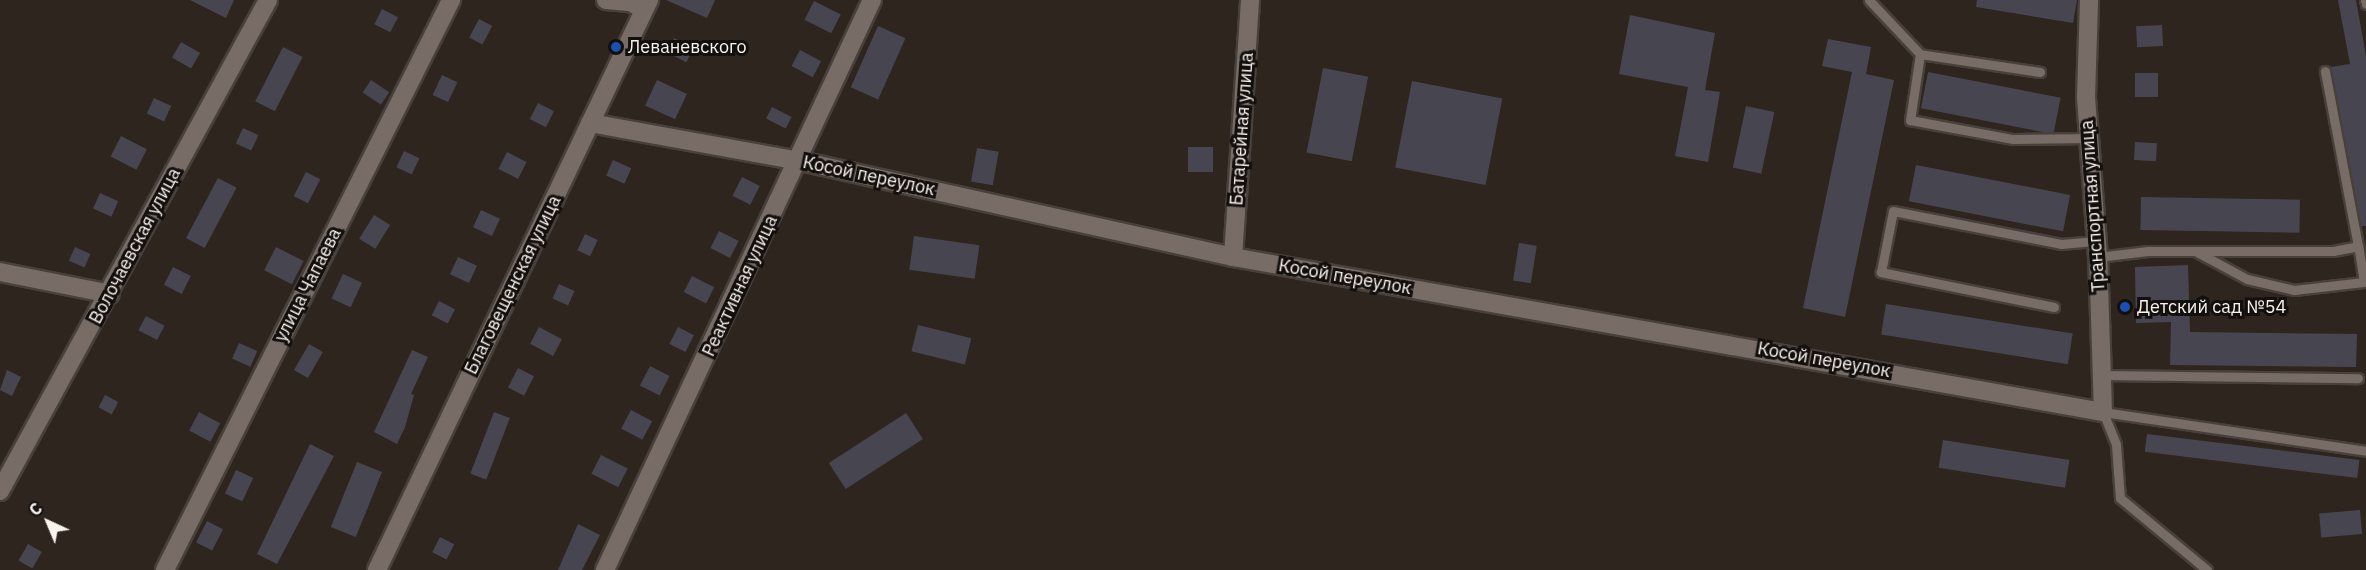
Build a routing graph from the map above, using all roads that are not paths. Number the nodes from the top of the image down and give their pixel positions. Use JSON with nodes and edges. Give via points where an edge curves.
{"nodes":[{"id":1,"x":268,"y":0,"type":"edge"},
{"id":2,"x":451,"y":0,"type":"edge"},
{"id":3,"x":606,"y":0,"type":"edge"},
{"id":4,"x":872,"y":0,"type":"edge"},
{"id":5,"x":1250,"y":0,"type":"edge"},
{"id":6,"x":1869,"y":0,"type":"edge"},
{"id":7,"x":2089,"y":0,"type":"edge"},
{"id":8,"x":646,"y":5,"type":"edge"},
{"id":9,"x":1920,"y":54,"type":"junction"},
{"id":10,"x":2325,"y":71,"type":"dead end"},
{"id":11,"x":2040,"y":72,"type":"dead end"},
{"id":12,"x":590,"y":123,"type":"junction"},
{"id":13,"x":2089,"y":138,"type":"junction"},
{"id":14,"x":800,"y":160,"type":"junction"},
{"id":15,"x":2358,"y":246,"type":"junction"},
{"id":16,"x":2097,"y":249,"type":"junction"},
{"id":17,"x":2195,"y":250,"type":"junction"},
{"id":18,"x":1233,"y":257,"type":"junction"},
{"id":19,"x":0,"y":272,"type":"edge"},
{"id":20,"x":110,"y":294,"type":"junction"},
{"id":21,"x":2054,"y":308,"type":"dead end"},
{"id":22,"x":2101,"y":375,"type":"junction"},
{"id":23,"x":2358,"y":378,"type":"dead end"},
{"id":24,"x":2103,"y":412,"type":"junction"},
{"id":25,"x":2366,"y":451,"type":"edge"},
{"id":26,"x":0,"y":491,"type":"edge"},
{"id":27,"x":165,"y":570,"type":"edge"},
{"id":28,"x":377,"y":570,"type":"edge"},
{"id":29,"x":605,"y":570,"type":"edge"},
{"id":30,"x":2207,"y":570,"type":"edge"}],
"edges":[{"from":1,"to":20,"type":"street","name":"Волочаевская улица"},
{"from":2,"to":27,"type":"street","name":"улица Чапаева"},
{"from":3,"to":8,"type":"street"},
{"from":4,"to":14,"type":"street","name":"Реактивная улица"},
{"from":5,"to":18,"type":"street","name":"Батарейная улица"},
{"from":6,"to":9,"type":"lane"},
{"from":7,"to":13,"type":"street","name":"Транспортная улица"},
{"from":8,"to":12,"type":"street","name":"Благовещенская улица"},
{"from":9,"to":11,"type":"lane"},
{"from":9,"to":13,"type":"lane","via":[[1910,120],[2013,139]]},
{"from":10,"to":15,"type":"lane"},
{"from":12,"to":14,"type":"street","name":"Косой переулок"},
{"from":12,"to":28,"type":"street","name":"Благовещенская улица"},
{"from":13,"to":16,"type":"street","name":"Транспортная улица"},
{"from":14,"to":18,"type":"street","name":"Косой переулок"},
{"from":14,"to":29,"type":"street","name":"Реактивная улица"},
{"from":15,"to":17,"type":"lane","via":[[2333,251]]},
{"from":15,"to":17,"type":"lane","via":[[2364,282],[2294,290],[2247,279]]},
{"from":16,"to":17,"type":"lane"},
{"from":16,"to":21,"type":"lane","via":[[1893,211],[1881,272]]},
{"from":16,"to":22,"type":"street","name":"Транспортная улица"},
{"from":18,"to":24,"type":"street","name":"Косой переулок"},
{"from":19,"to":20,"type":"street"},
{"from":20,"to":26,"type":"street","name":"Волочаевская улица"},
{"from":22,"to":23,"type":"lane"},
{"from":22,"to":24,"type":"street","name":"Транспортная улица"},
{"from":24,"to":25,"type":"lane"},
{"from":24,"to":30,"type":"lane","via":[[2116,445],[2120,498]]}]}
